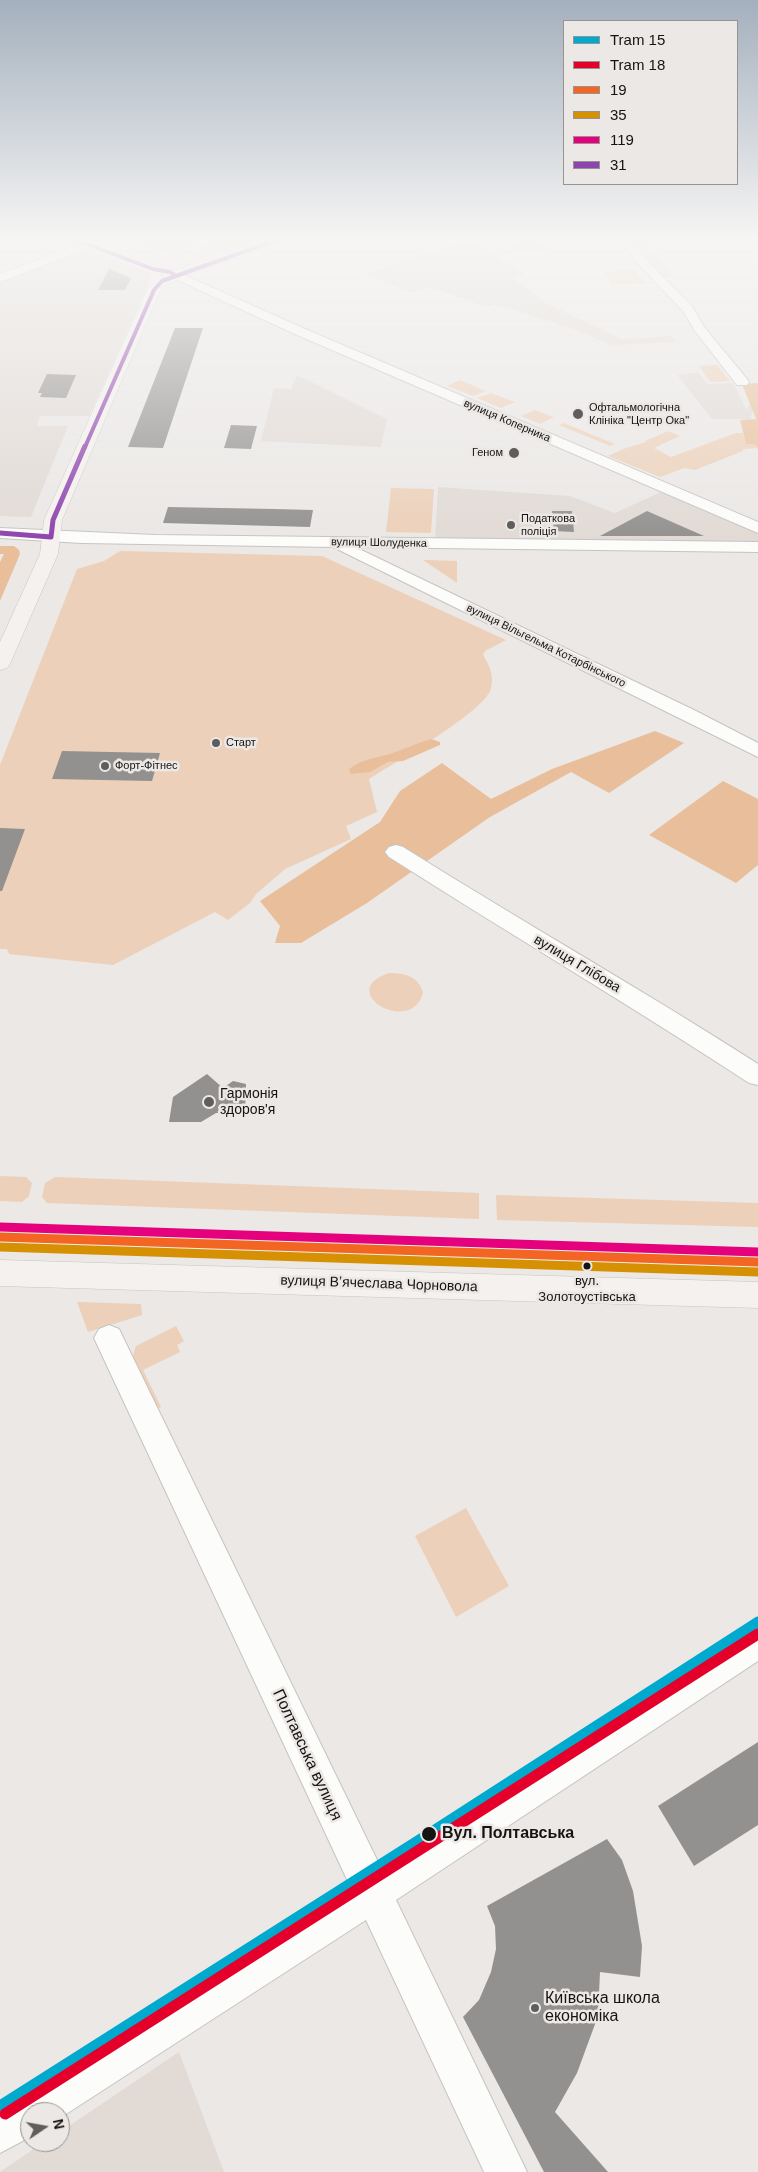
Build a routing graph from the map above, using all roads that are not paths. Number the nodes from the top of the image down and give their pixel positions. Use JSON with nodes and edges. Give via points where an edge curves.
{"nodes":[{"id":1,"x":133,"y":338,"type":"edge"},
{"id":2,"x":316,"y":338,"type":"edge"},
{"id":3,"x":706,"y":338,"type":"edge"},
{"id":4,"x":742,"y":382,"type":"dead end"},
{"id":5,"x":758,"y":528,"type":"edge"},
{"id":6,"x":0,"y":533,"type":"edge"},
{"id":7,"x":51,"y":536,"type":"junction"},
{"id":8,"x":334,"y":543,"type":"junction"},
{"id":9,"x":758,"y":548,"type":"edge"},
{"id":10,"x":0,"y":664,"type":"edge"},
{"id":11,"x":758,"y":751,"type":"edge"},
{"id":12,"x":396,"y":852,"type":"dead end"},
{"id":13,"x":758,"y":1076,"type":"edge"},
{"id":14,"x":0,"y":1237,"type":"edge"},
{"id":15,"x":758,"y":1262,"type":"edge"},
{"id":16,"x":0,"y":1273,"type":"edge"},
{"id":17,"x":758,"y":1294,"type":"edge"},
{"id":18,"x":109,"y":1338,"type":"dead end"},
{"id":19,"x":758,"y":1641,"type":"edge"},
{"id":20,"x":372,"y":1893,"type":"junction"},
{"id":21,"x":47,"y":2102,"type":"edge"},
{"id":22,"x":20,"y":2119,"type":"edge"},
{"id":23,"x":0,"y":2132,"type":"edge"},
{"id":24,"x":506,"y":2172,"type":"edge"}],
"edges":[{"from":1,"to":7,"type":"street","via":[[53,520]]},
{"from":2,"to":5,"type":"street","name":"вулиця Коперника"},
{"from":3,"to":4,"type":"street"},
{"from":6,"to":7,"type":"street","name":"вулиця Шолуденка"},
{"from":7,"to":8,"type":"street","name":"вулиця Шолуденка"},
{"from":7,"to":10,"type":"street","via":[[48,554]]},
{"from":8,"to":9,"type":"street","name":"вулиця Шолуденка"},
{"from":8,"to":11,"type":"street","name":"вулиця Вільгельма Котарбінського"},
{"from":12,"to":13,"type":"street","name":"вулиця Глібова"},
{"from":14,"to":15,"type":"street"},
{"from":16,"to":17,"type":"street","name":"вулиця Вʼячеслава Чорновола"},
{"from":18,"to":20,"type":"street","name":"Полтавська вулиця"},
{"from":19,"to":20,"type":"street"},
{"from":20,"to":21,"type":"street"},
{"from":20,"to":24,"type":"street","name":"Полтавська вулиця"},
{"from":22,"to":23,"type":"street"}]}
